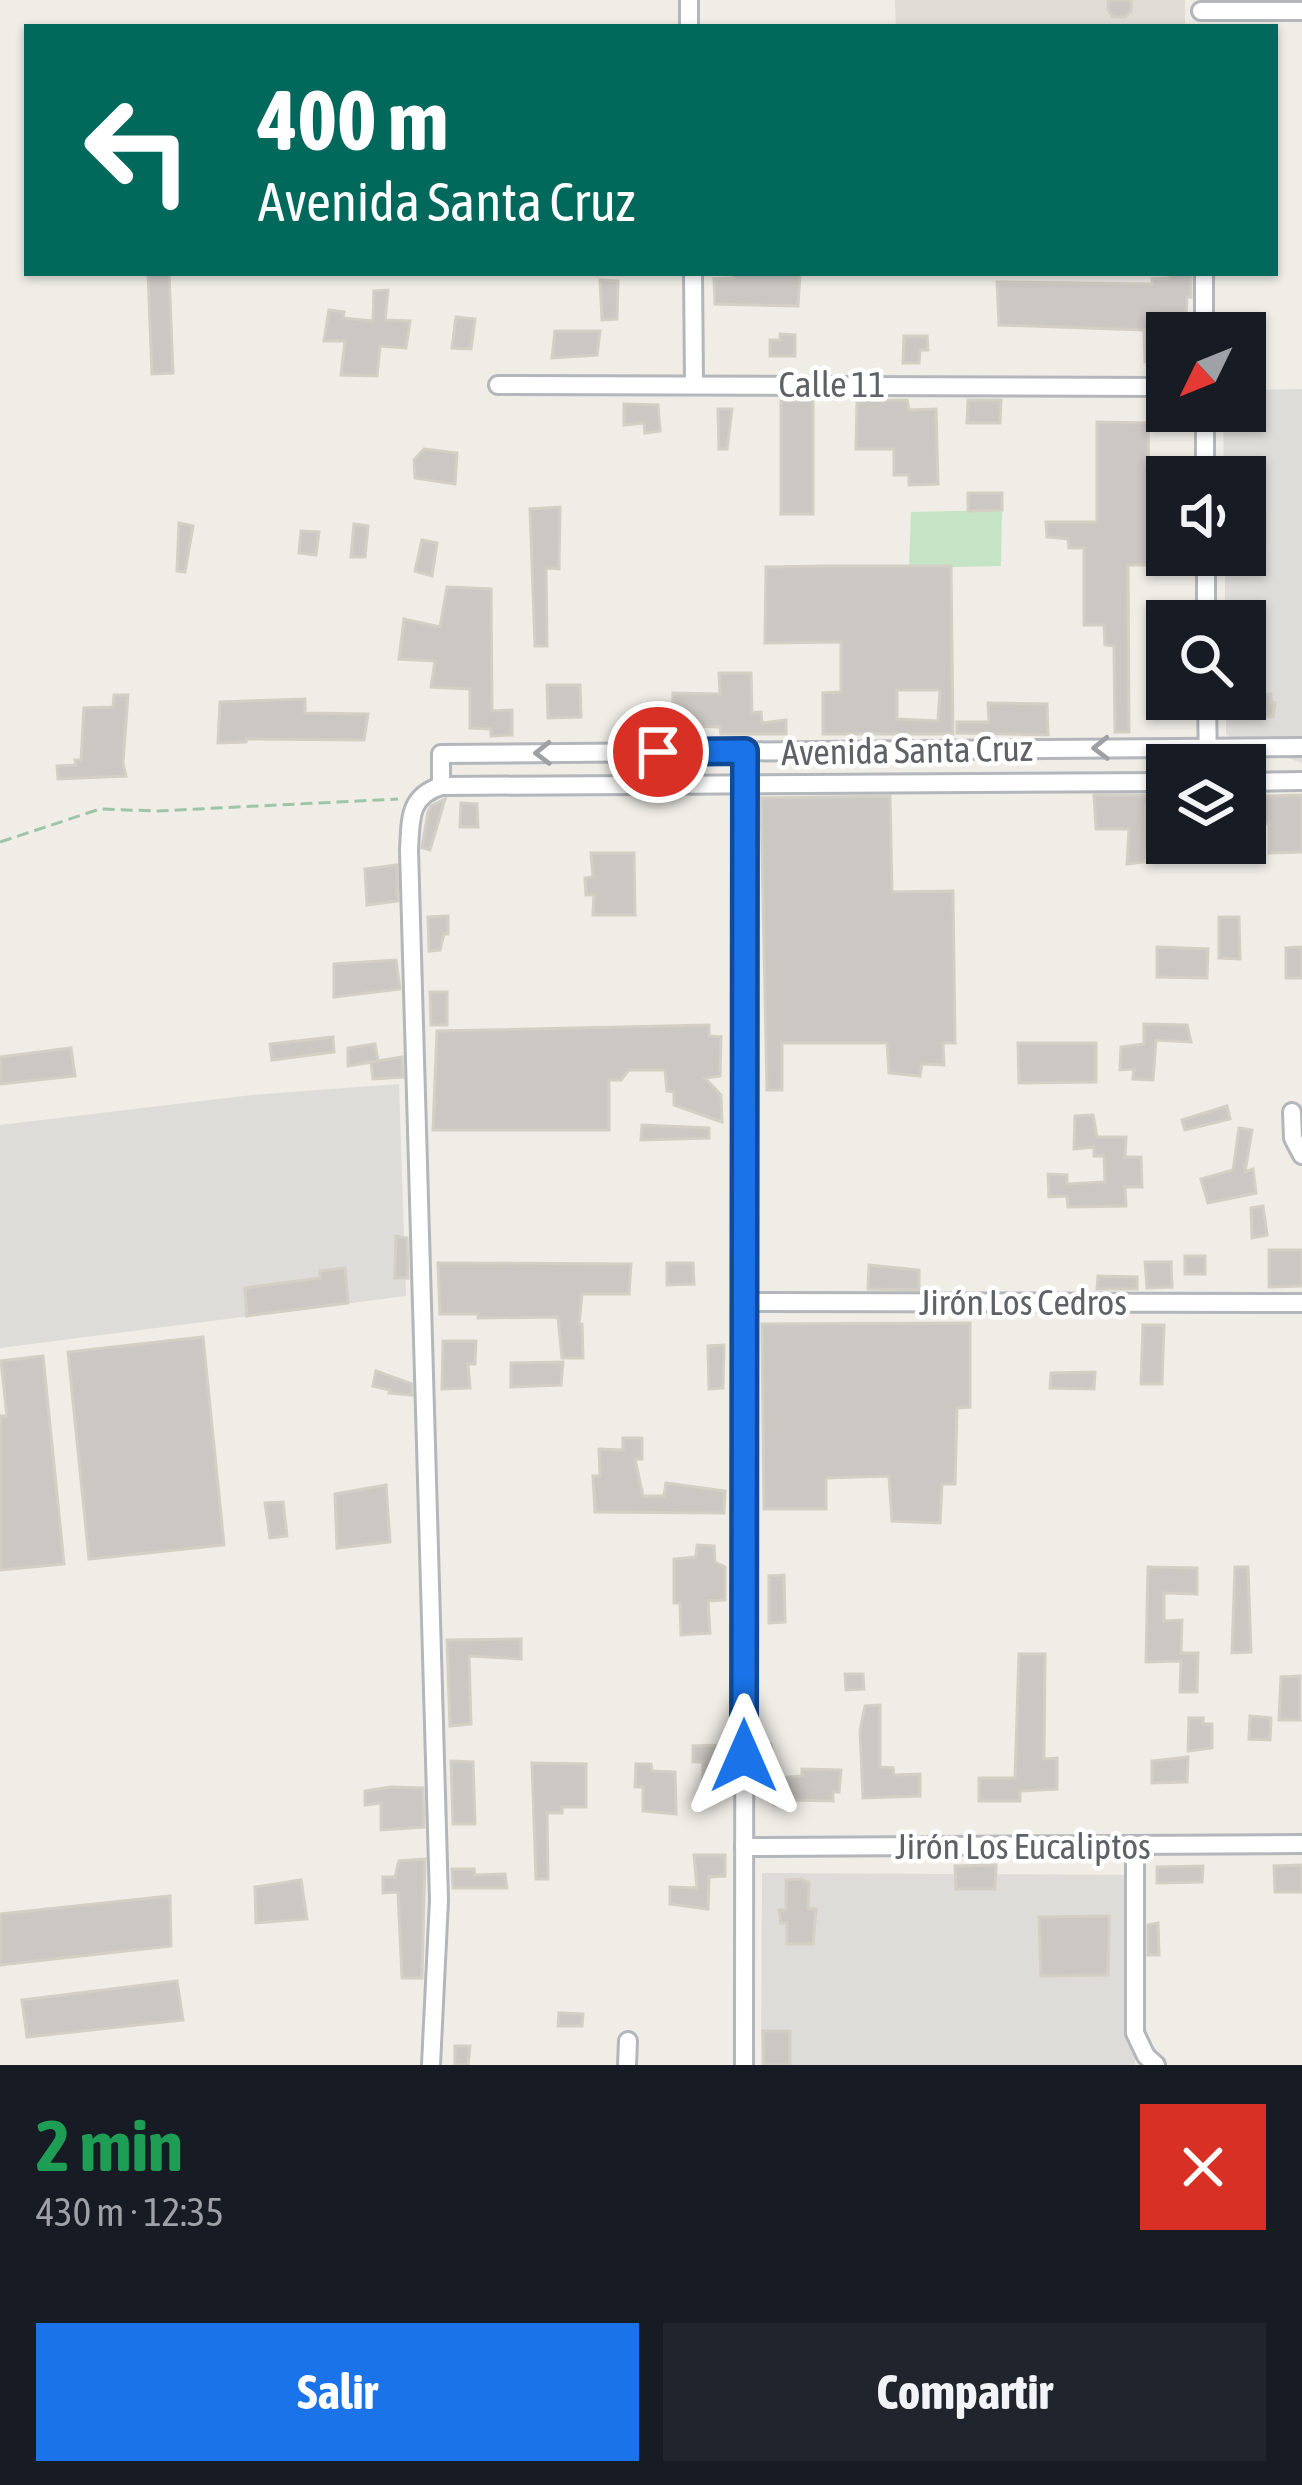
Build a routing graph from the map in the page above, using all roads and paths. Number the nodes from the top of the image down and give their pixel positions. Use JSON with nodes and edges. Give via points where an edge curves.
{"nodes":[{"id":1,"x":1302,"y":11,"type":"edge"},
{"id":2,"x":1202,"y":13,"type":"edge"},
{"id":3,"x":693,"y":276,"type":"edge"},
{"id":4,"x":1204,"y":276,"type":"edge"},
{"id":5,"x":1204,"y":312,"type":"edge"},
{"id":6,"x":694,"y":383,"type":"junction"},
{"id":7,"x":497,"y":386,"type":"dead end"},
{"id":8,"x":1146,"y":386,"type":"edge"},
{"id":9,"x":1302,"y":747,"type":"edge"},
{"id":10,"x":1266,"y":750,"type":"edge"},
{"id":11,"x":745,"y":751,"type":"junction"},
{"id":12,"x":1146,"y":755,"type":"edge"},
{"id":13,"x":1302,"y":781,"type":"edge"},
{"id":14,"x":1146,"y":782,"type":"edge"},
{"id":15,"x":1266,"y":782,"type":"edge"},
{"id":16,"x":745,"y":784,"type":"junction"},
{"id":17,"x":441,"y":786,"type":"junction"},
{"id":18,"x":417,"y":798,"type":"junction"},
{"id":19,"x":0,"y":842,"type":"edge"},
{"id":20,"x":1292,"y":1112,"type":"dead end"},
{"id":21,"x":1302,"y":1155,"type":"edge"},
{"id":22,"x":744,"y":1302,"type":"junction"},
{"id":23,"x":1302,"y":1303,"type":"edge"},
{"id":24,"x":1302,"y":1844,"type":"edge"},
{"id":25,"x":1135,"y":1845,"type":"junction"},
{"id":26,"x":744,"y":1847,"type":"junction"},
{"id":27,"x":628,"y":2041,"type":"dead end"},
{"id":28,"x":431,"y":2065,"type":"edge"},
{"id":29,"x":627,"y":2065,"type":"edge"},
{"id":30,"x":744,"y":2065,"type":"edge"},
{"id":31,"x":1156,"y":2065,"type":"edge"}],
"edges":[{"from":1,"to":2,"type":"street"},
{"from":3,"to":6,"type":"street"},
{"from":4,"to":5,"type":"street"},
{"from":6,"to":7,"type":"street","name":"Calle 11"},
{"from":6,"to":8,"type":"street","name":"Calle 11"},
{"from":9,"to":10,"type":"street","name":"Avenida Santa Cruz"},
{"from":12,"to":11,"type":"street","name":"Avenida Santa Cruz","one_way":true},
{"from":11,"to":16,"type":"street"},
{"from":11,"to":17,"type":"street","name":"Avenida Santa Cruz","one_way":true,"via":[[441,754]]},
{"from":13,"to":15,"type":"street"},
{"from":14,"to":16,"type":"street","name":"Avenida Santa Cruz"},
{"from":16,"to":17,"type":"street","name":"Avenida Santa Cruz"},
{"from":16,"to":22,"type":"street"},
{"from":17,"to":18,"type":"street"},
{"from":18,"to":19,"type":"path","via":[[100,809]]},
{"from":18,"to":28,"type":"street","via":[[410,850],[439,1900]]},
{"from":20,"to":21,"type":"street"},
{"from":22,"to":23,"type":"street","name":"Jirón Los Cedros"},
{"from":22,"to":26,"type":"street"},
{"from":24,"to":25,"type":"street","name":"Jirón Los Eucaliptos"},
{"from":25,"to":26,"type":"street","name":"Jirón Los Eucaliptos"},
{"from":25,"to":31,"type":"street","via":[[1135,2032]]},
{"from":26,"to":30,"type":"street"},
{"from":27,"to":29,"type":"street"}]}
